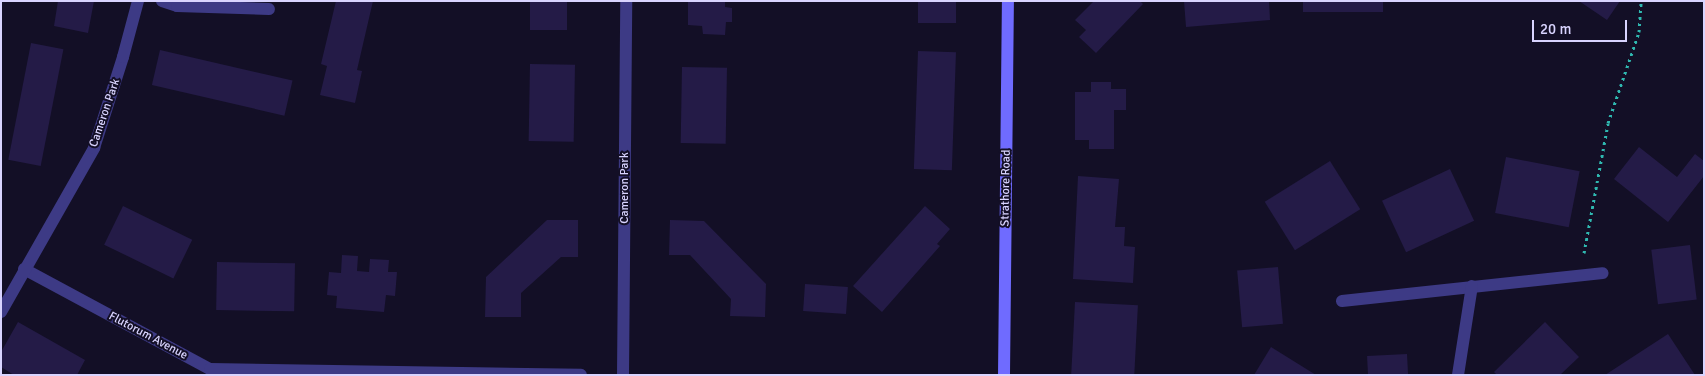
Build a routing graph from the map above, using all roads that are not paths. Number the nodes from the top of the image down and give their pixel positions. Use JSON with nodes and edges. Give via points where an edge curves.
{"nodes":[{"id":1,"x":138,"y":1,"type":"edge"},
{"id":2,"x":162,"y":1,"type":"edge"},
{"id":3,"x":626,"y":1,"type":"edge"},
{"id":4,"x":1008,"y":1,"type":"edge"},
{"id":5,"x":269,"y":9,"type":"dead end"},
{"id":6,"x":24,"y":270,"type":"junction"},
{"id":7,"x":1602,"y":273,"type":"dead end"},
{"id":8,"x":1472,"y":286,"type":"junction"},
{"id":9,"x":1342,"y":301,"type":"dead end"},
{"id":10,"x":1,"y":312,"type":"edge"},
{"id":11,"x":581,"y":375,"type":"edge"},
{"id":12,"x":623,"y":375,"type":"edge"},
{"id":13,"x":1004,"y":375,"type":"edge"},
{"id":14,"x":1458,"y":375,"type":"edge"}],
"edges":[{"from":1,"to":6,"type":"street","name":"Cameron Park","via":[[94,148]]},
{"from":2,"to":5,"type":"street","via":[[177,6]]},
{"from":3,"to":12,"type":"street","name":"Cameron Park"},
{"from":4,"to":13,"type":"street","name":"Strathore Road"},
{"from":6,"to":10,"type":"street","name":"Cameron Park"},
{"from":6,"to":11,"type":"street","name":"Flutorum Avenue","via":[[210,369]]},
{"from":7,"to":8,"type":"street"},
{"from":8,"to":9,"type":"street"},
{"from":8,"to":14,"type":"street"}]}
